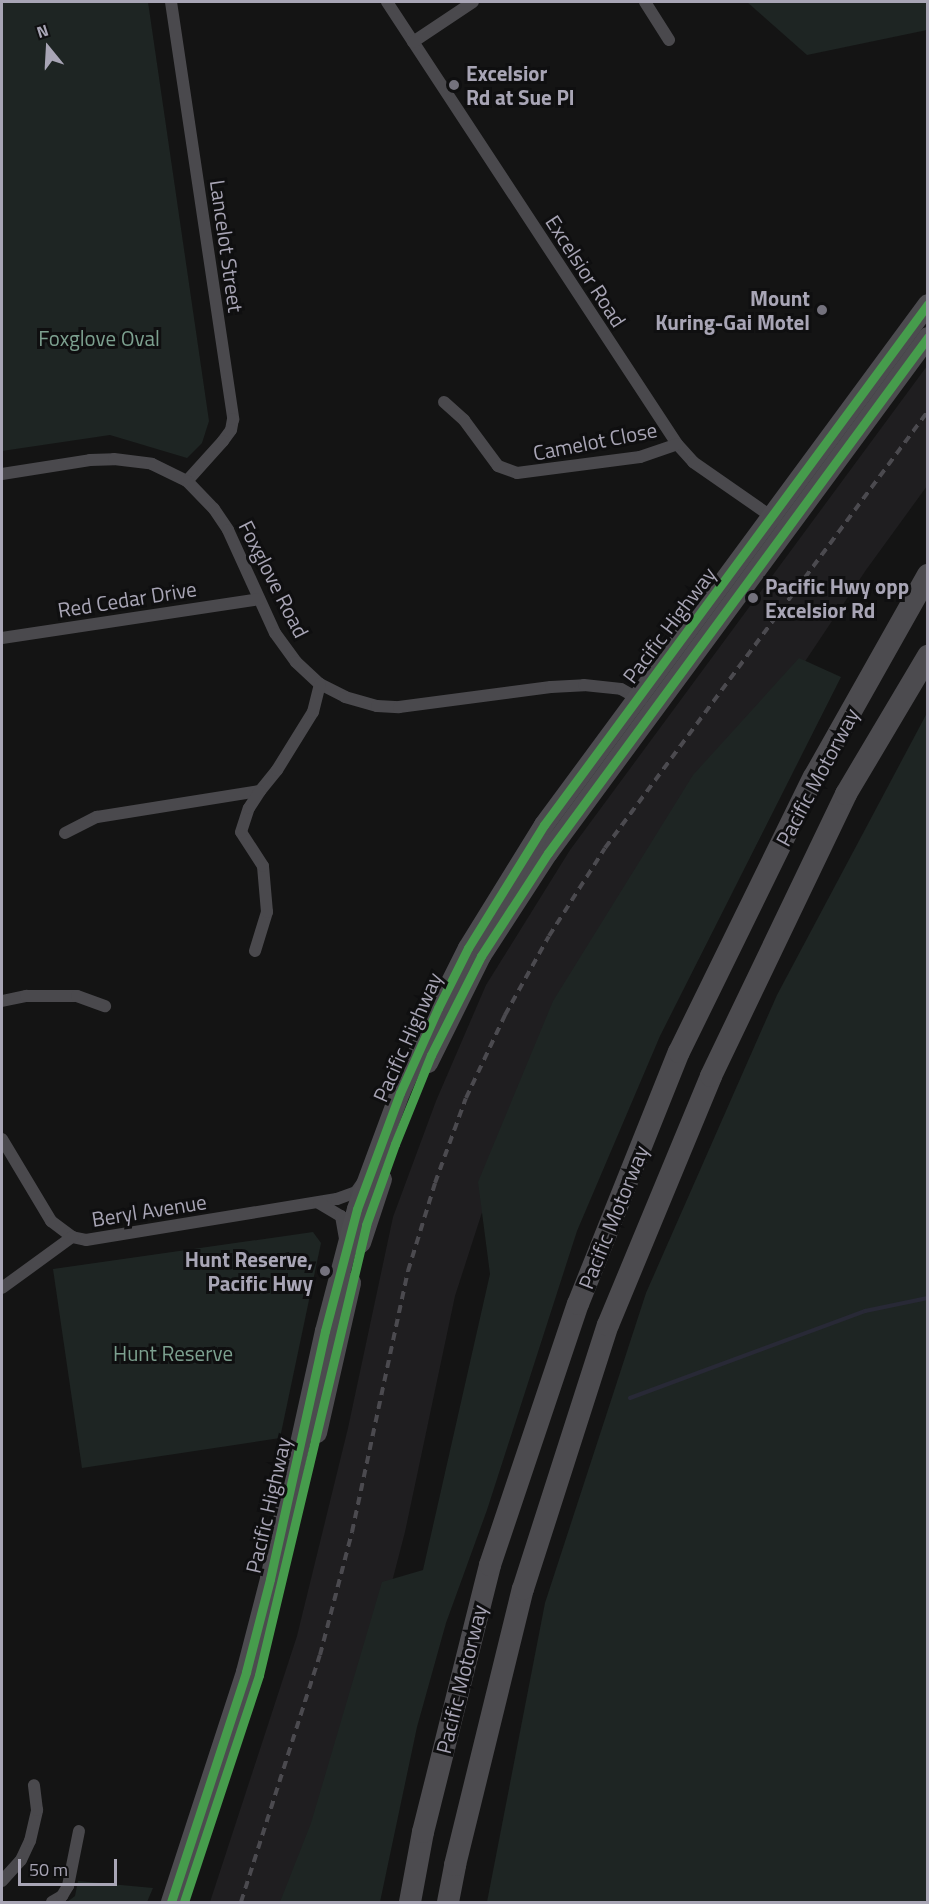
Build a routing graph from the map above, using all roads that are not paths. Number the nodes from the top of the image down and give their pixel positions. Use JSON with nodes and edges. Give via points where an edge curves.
{"nodes":[{"id":1,"x":171,"y":2,"type":"edge"},
{"id":2,"x":387,"y":2,"type":"edge"},
{"id":3,"x":474,"y":2,"type":"edge"},
{"id":4,"x":645,"y":2,"type":"edge"},
{"id":5,"x":669,"y":40,"type":"dead end"},
{"id":6,"x":413,"y":42,"type":"junction"},
{"id":7,"x":927,"y":304,"type":"edge"},
{"id":8,"x":927,"y":337,"type":"edge"},
{"id":9,"x":444,"y":402,"type":"dead end"},
{"id":10,"x":676,"y":444,"type":"junction"},
{"id":11,"x":2,"y":474,"type":"edge"},
{"id":12,"x":187,"y":481,"type":"junction"},
{"id":13,"x":772,"y":517,"type":"junction"},
{"id":14,"x":789,"y":528,"type":"junction"},
{"id":15,"x":927,"y":575,"type":"edge"},
{"id":16,"x":259,"y":599,"type":"junction"},
{"id":17,"x":2,"y":638,"type":"edge"},
{"id":18,"x":927,"y":656,"type":"edge"},
{"id":19,"x":320,"y":684,"type":"junction"},
{"id":20,"x":638,"y":697,"type":"junction"},
{"id":21,"x":655,"y":708,"type":"junction"},
{"id":22,"x":260,"y":791,"type":"junction"},
{"id":23,"x":64,"y":833,"type":"dead end"},
{"id":24,"x":255,"y":951,"type":"dead end"},
{"id":25,"x":2,"y":1001,"type":"edge"},
{"id":26,"x":105,"y":1006,"type":"dead end"},
{"id":27,"x":2,"y":1139,"type":"edge"},
{"id":28,"x":370,"y":1172,"type":"junction"},
{"id":29,"x":318,"y":1203,"type":"junction"},
{"id":30,"x":72,"y":1237,"type":"junction"},
{"id":31,"x":344,"y":1254,"type":"junction"},
{"id":32,"x":2,"y":1288,"type":"edge"},
{"id":33,"x":34,"y":1785,"type":"dead end"},
{"id":34,"x":79,"y":1831,"type":"dead end"},
{"id":35,"x":2,"y":1881,"type":"edge"},
{"id":36,"x":52,"y":1902,"type":"edge"},
{"id":37,"x":171,"y":1902,"type":"edge"},
{"id":38,"x":184,"y":1902,"type":"edge"},
{"id":39,"x":410,"y":1902,"type":"edge"},
{"id":40,"x":448,"y":1902,"type":"edge"}],
"edges":[{"from":1,"to":12,"type":"street","name":"Lancelot Street","via":[[233,419],[223,441]]},
{"from":2,"to":6,"type":"street","name":"Excelsior Road"},
{"from":3,"to":6,"type":"street"},
{"from":4,"to":5,"type":"street"},
{"from":6,"to":10,"type":"street","name":"Excelsior Road"},
{"from":7,"to":13,"type":"main road","name":"Pacific Highway"},
{"from":8,"to":14,"type":"main road","name":"Pacific Highway"},
{"from":9,"to":10,"type":"street","name":"Camelot Close","via":[[464,420],[498,466],[517,473],[640,457]]},
{"from":10,"to":13,"type":"street","name":"Excelsior Road","via":[[693,462]]},
{"from":11,"to":12,"type":"street","name":"Foxglove Road","via":[[114,459],[152,464]]},
{"from":12,"to":16,"type":"street","name":"Foxglove Road","via":[[228,530]]},
{"from":13,"to":14,"type":"street","name":"Excelsior Road"},
{"from":13,"to":20,"type":"main road","name":"Pacific Highway"},
{"from":14,"to":21,"type":"main road","name":"Pacific Highway"},
{"from":15,"to":39,"type":"highway","name":"Pacific Motorway","via":[[814,777],[684,1041],[578,1304],[489,1566],[423,1832]]},
{"from":16,"to":17,"type":"street","name":"Red Cedar Drive"},
{"from":16,"to":19,"type":"street","name":"Foxglove Road","via":[[275,633],[296,662]]},
{"from":18,"to":40,"type":"highway","name":"Pacific Motorway","via":[[846,794],[711,1076],[608,1325],[523,1589]]},
{"from":19,"to":20,"type":"street","name":"Foxglove Road","via":[[361,703],[399,707],[562,686],[621,689]]},
{"from":19,"to":22,"type":"street","via":[[314,712],[278,770]]},
{"from":20,"to":21,"type":"street","name":"Foxglove Road"},
{"from":20,"to":28,"type":"main road","name":"Pacific Highway","via":[[544,825],[468,948],[419,1049]]},
{"from":21,"to":38,"type":"main road","name":"Pacific Highway","via":[[548,853],[481,956],[412,1100],[363,1236],[259,1675]]},
{"from":22,"to":23,"type":"street","via":[[97,817]]},
{"from":22,"to":24,"type":"street","via":[[241,832],[263,866],[267,912]]},
{"from":25,"to":26,"type":"street","via":[[26,996],[77,996]]},
{"from":27,"to":30,"type":"street","name":"Beryl Avenue","via":[[51,1221]]},
{"from":28,"to":29,"type":"street","name":"Beryl Avenue","via":[[356,1192]]},
{"from":28,"to":31,"type":"main road","name":"Pacific Highway"},
{"from":29,"to":30,"type":"street","name":"Beryl Avenue","via":[[99,1239]]},
{"from":29,"to":31,"type":"street","via":[[341,1216],[345,1228]]},
{"from":30,"to":32,"type":"street"},
{"from":31,"to":37,"type":"main road","name":"Pacific Highway","via":[[249,1662]]},
{"from":33,"to":35,"type":"street","via":[[38,1810],[30,1841],[21,1860]]},
{"from":34,"to":36,"type":"street","via":[[68,1886]]}]}
